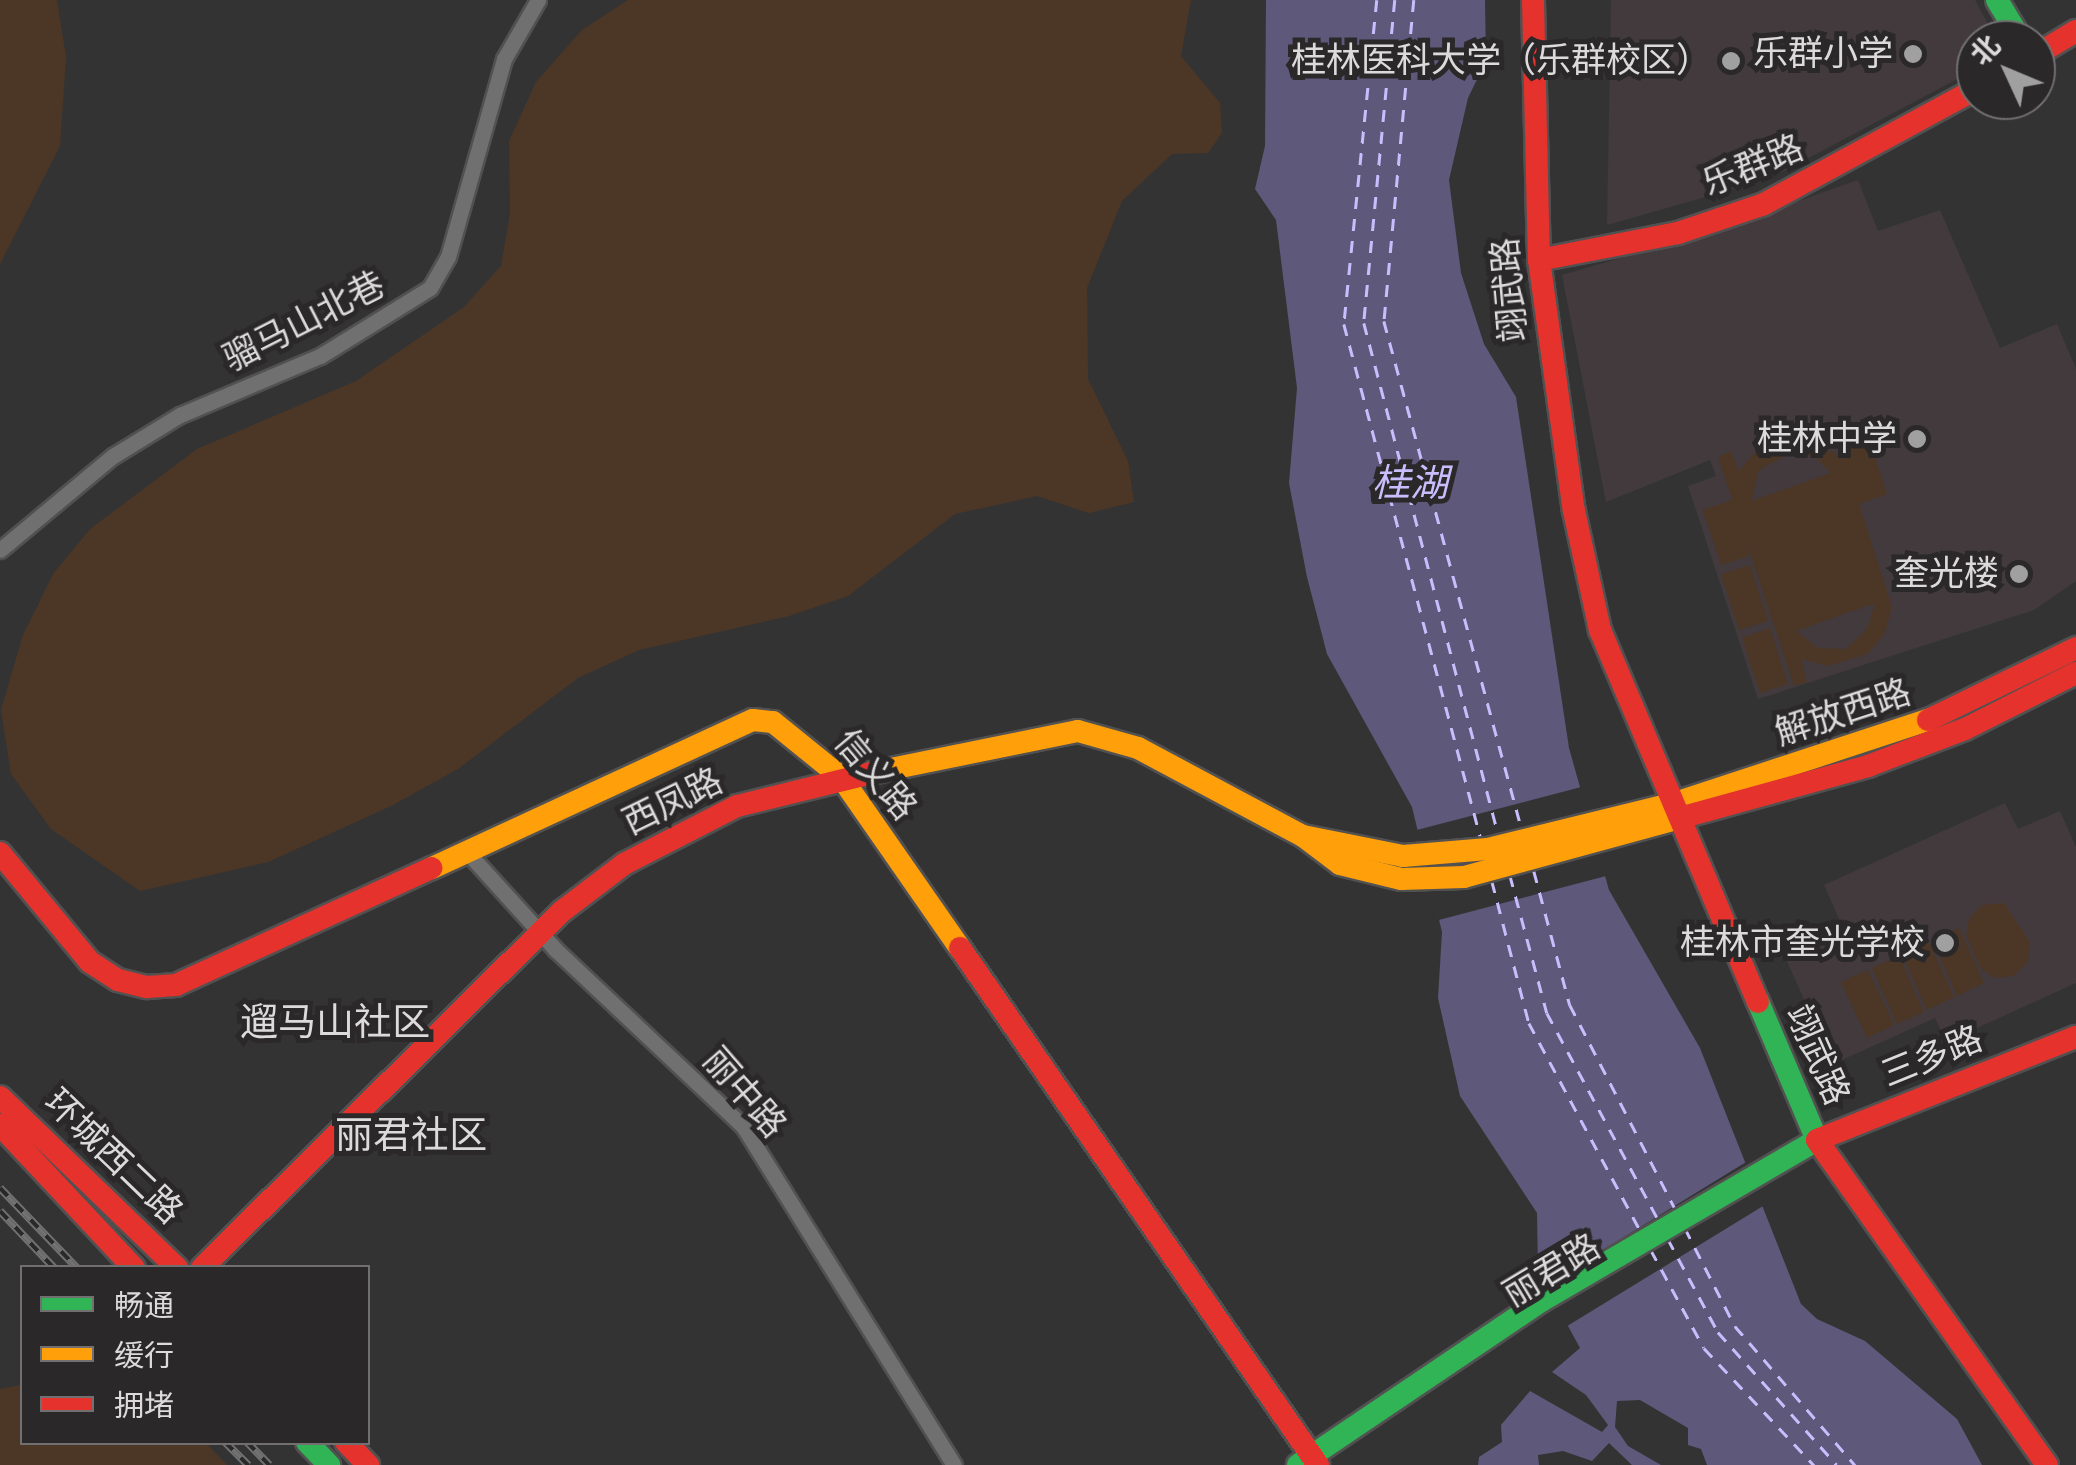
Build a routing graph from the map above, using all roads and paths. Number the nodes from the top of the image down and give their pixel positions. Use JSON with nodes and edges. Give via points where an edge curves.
{"nodes":[{"id":1,"x":538,"y":0,"type":"edge"},
{"id":2,"x":1534,"y":0,"type":"edge"},
{"id":3,"x":1956,"y":100,"type":"edge"},
{"id":4,"x":1540,"y":260,"type":"junction"},
{"id":5,"x":0,"y":550,"type":"edge"},
{"id":6,"x":2074,"y":665,"type":"edge"},
{"id":7,"x":841,"y":777,"type":"junction"},
{"id":8,"x":1673,"y":814,"type":"junction"},
{"id":9,"x":0,"y":853,"type":"edge"},
{"id":10,"x":468,"y":853,"type":"junction"},
{"id":11,"x":1402,"y":868,"type":"joint"},
{"id":12,"x":540,"y":933,"type":"junction"},
{"id":13,"x":2076,"y":1037,"type":"edge"},
{"id":14,"x":0,"y":1097,"type":"edge"},
{"id":15,"x":0,"y":1125,"type":"edge"},
{"id":16,"x":1815,"y":1149,"type":"junction"},
{"id":17,"x":1764,"y":1176,"type":"joint"},
{"id":18,"x":131,"y":1265,"type":"edge"},
{"id":19,"x":174,"y":1265,"type":"edge"},
{"id":20,"x":205,"y":1265,"type":"edge"},
{"id":21,"x":310,"y":1445,"type":"edge"},
{"id":22,"x":349,"y":1445,"type":"edge"},
{"id":23,"x":1314,"y":1462,"type":"edge"},
{"id":24,"x":329,"y":1465,"type":"edge"},
{"id":25,"x":368,"y":1465,"type":"edge"},
{"id":26,"x":954,"y":1465,"type":"edge"},
{"id":27,"x":2048,"y":1465,"type":"edge"}],
"edges":[{"from":1,"to":5,"type":"street","name":"骝马山北巷","via":[[504,59],[448,257],[430,288],[320,356],[180,416],[113,456]]},
{"from":2,"to":4,"type":"main road","name":"翊武路"},
{"from":3,"to":4,"type":"main road","name":"乐群路","via":[[1764,204],[1678,233]]},
{"from":4,"to":8,"type":"main road","name":"翊武路","via":[[1574,510],[1608,666]]},
{"from":6,"to":8,"type":"main road","name":"解放西路","via":[[1924,746]]},
{"from":7,"to":10,"type":"main road","name":"信义路","via":[[773,722],[753,720]]},
{"from":7,"to":11,"type":"main road","name":"西凤路","via":[[1078,732],[1138,748],[1303,836]]},
{"from":7,"to":12,"type":"main road","name":"西凤路","via":[[738,806],[674,836],[593,885]]},
{"from":7,"to":23,"type":"main road","name":"信义路"},
{"from":8,"to":11,"type":"main road","name":"解放西路","via":[[1464,878]]},
{"from":8,"to":16,"type":"main road","name":"翊武路"},
{"from":9,"to":10,"type":"main road","name":"信义路","via":[[90,962],[147,987],[176,985]]},
{"from":10,"to":12,"type":"street","name":"丽中路"},
{"from":12,"to":20,"type":"main road","name":"西凤路"},
{"from":12,"to":26,"type":"street","name":"丽中路","via":[[743,1126]]},
{"from":13,"to":16,"type":"main road","name":"三多路"},
{"from":14,"to":19,"type":"main road","name":"环城西二路"},
{"from":15,"to":18,"type":"main road","name":"环城西二路"},
{"from":16,"to":17,"type":"main road","name":"三多路"},
{"from":16,"to":27,"type":"main road","name":"翊武路"},
{"from":17,"to":23,"type":"main road","name":"丽君路","via":[[1547,1306]]},
{"from":21,"to":24,"type":"main road"},
{"from":22,"to":25,"type":"main road"}]}
